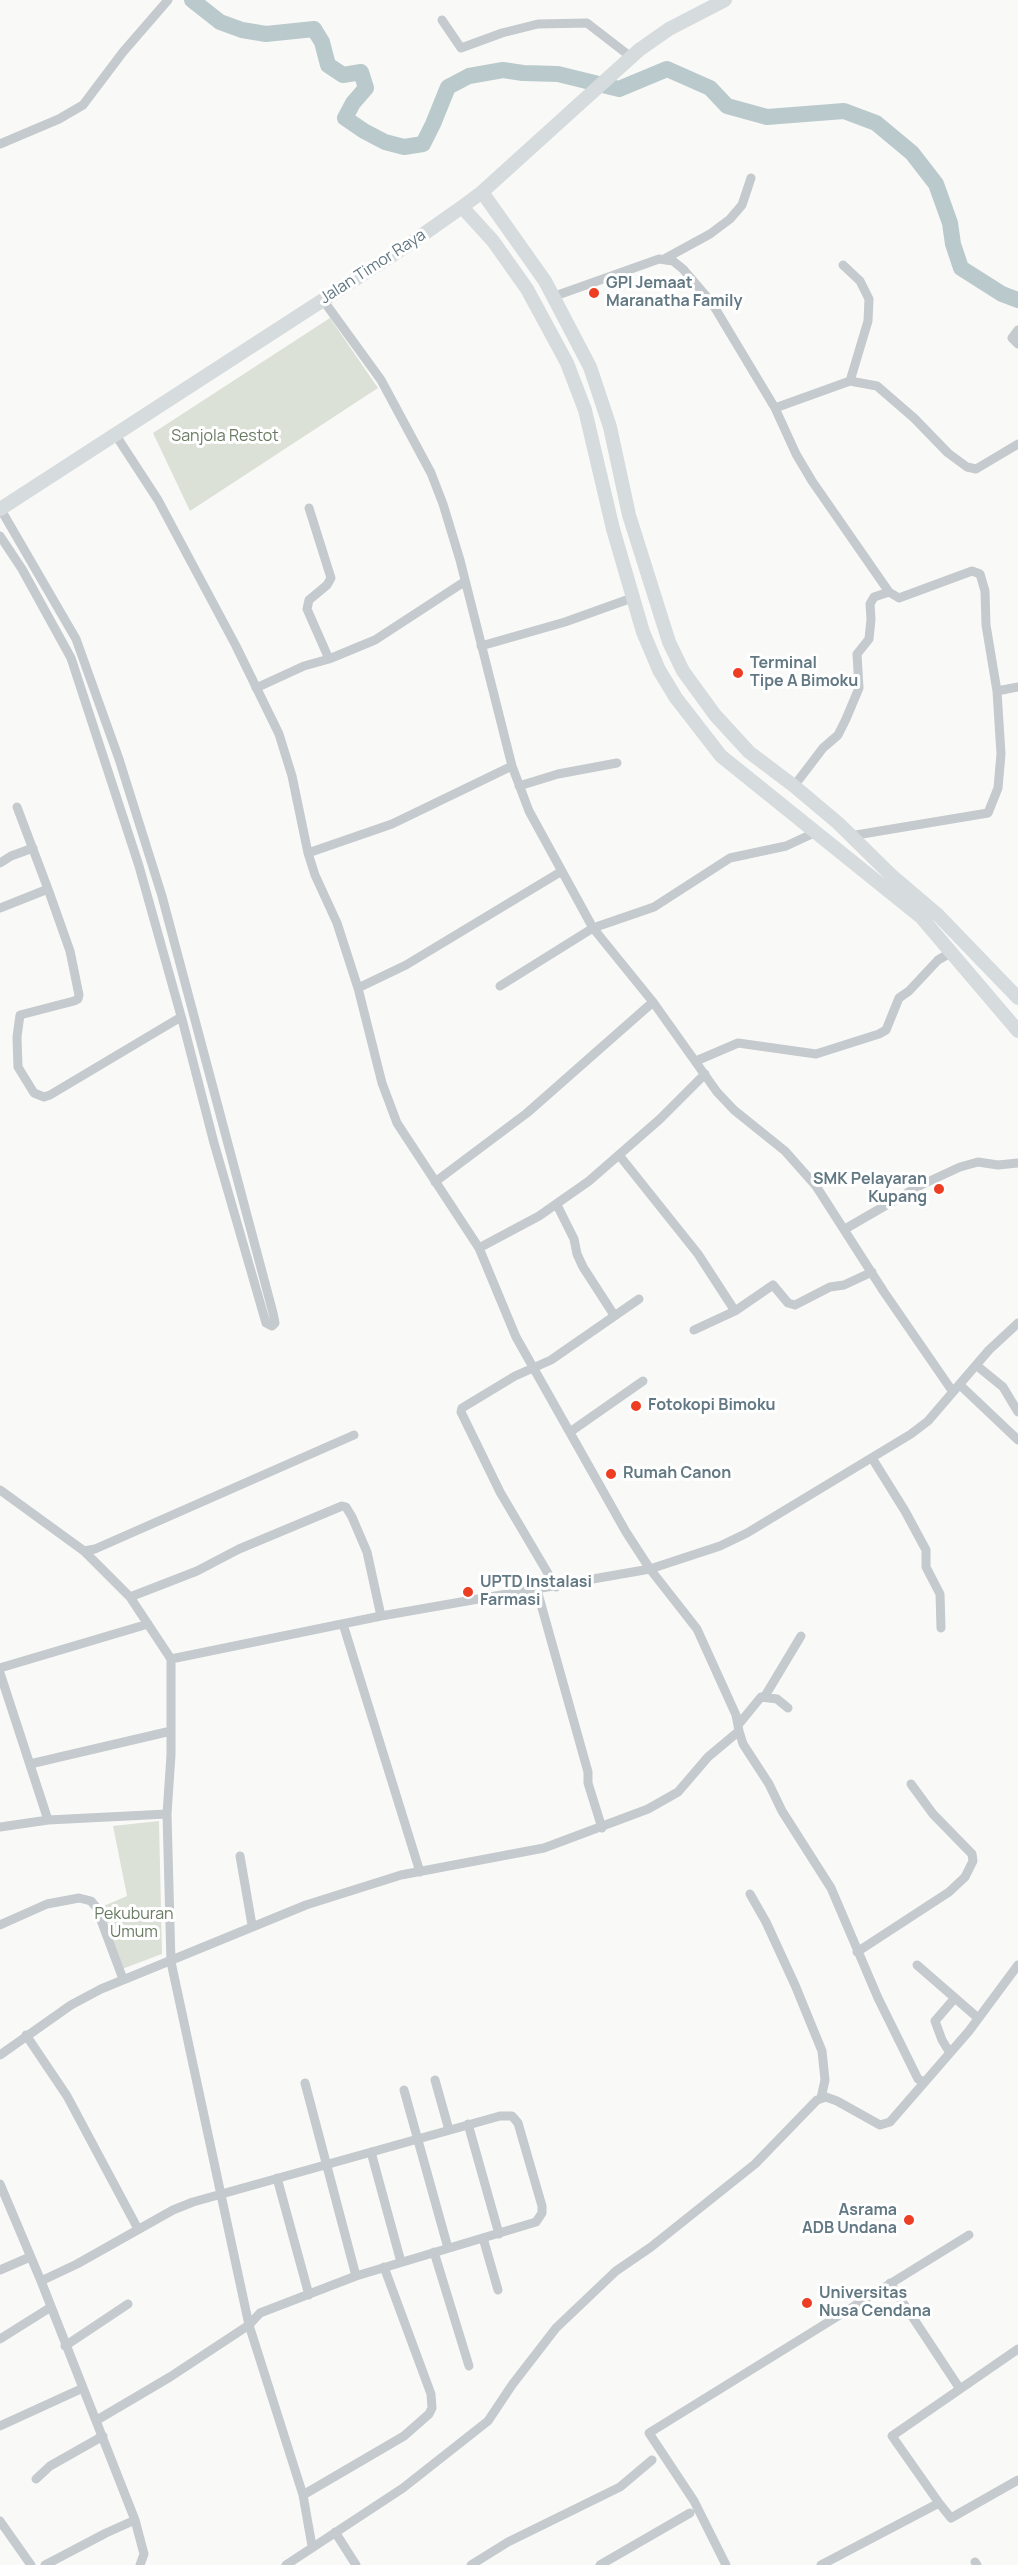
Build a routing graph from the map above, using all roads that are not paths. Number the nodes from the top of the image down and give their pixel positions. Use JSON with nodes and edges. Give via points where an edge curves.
{"nodes":[{"id":1,"x":168,"y":0,"type":"edge"},
{"id":2,"x":725,"y":0,"type":"edge"},
{"id":3,"x":442,"y":20,"type":"dead end"},
{"id":4,"x":631,"y":57,"type":"junction"},
{"id":5,"x":0,"y":144,"type":"edge"},
{"id":6,"x":752,"y":178,"type":"dead end"},
{"id":7,"x":482,"y":192,"type":"junction"},
{"id":8,"x":462,"y":207,"type":"junction"},
{"id":9,"x":666,"y":258,"type":"junction"},
{"id":10,"x":843,"y":265,"type":"dead end"},
{"id":11,"x":555,"y":296,"type":"junction"},
{"id":12,"x":323,"y":300,"type":"junction"},
{"id":13,"x":1018,"y":330,"type":"edge"},
{"id":14,"x":1018,"y":344,"type":"edge"},
{"id":15,"x":850,"y":381,"type":"junction"},
{"id":16,"x":775,"y":408,"type":"junction"},
{"id":17,"x":609,"y":421,"type":"junction"},
{"id":18,"x":590,"y":426,"type":"junction"},
{"id":19,"x":115,"y":434,"type":"junction"},
{"id":20,"x":1018,"y":444,"type":"edge"},
{"id":21,"x":0,"y":508,"type":"edge"},
{"id":22,"x":309,"y":508,"type":"dead end"},
{"id":23,"x":0,"y":536,"type":"edge"},
{"id":24,"x":464,"y":582,"type":"junction"},
{"id":25,"x":889,"y":592,"type":"junction"},
{"id":26,"x":632,"y":598,"type":"junction"},
{"id":27,"x":481,"y":646,"type":"junction"},
{"id":28,"x":329,"y":659,"type":"junction"},
{"id":29,"x":1018,"y":687,"type":"edge"},
{"id":30,"x":256,"y":688,"type":"junction"},
{"id":31,"x":997,"y":691,"type":"junction"},
{"id":32,"x":715,"y":715,"type":"junction"},
{"id":33,"x":697,"y":727,"type":"junction"},
{"id":34,"x":617,"y":763,"type":"dead end"},
{"id":35,"x":512,"y":766,"type":"junction"},
{"id":36,"x":519,"y":786,"type":"junction"},
{"id":37,"x":794,"y":786,"type":"junction"},
{"id":38,"x":17,"y":807,"type":"dead end"},
{"id":39,"x":838,"y":823,"type":"junction"},
{"id":40,"x":818,"y":836,"type":"junction"},
{"id":41,"x":850,"y":836,"type":"junction"},
{"id":42,"x":33,"y":848,"type":"junction"},
{"id":43,"x":308,"y":853,"type":"junction"},
{"id":44,"x":152,"y":862,"type":"junction"},
{"id":45,"x":0,"y":863,"type":"edge"},
{"id":46,"x":139,"y":866,"type":"junction"},
{"id":47,"x":562,"y":871,"type":"junction"},
{"id":48,"x":48,"y":889,"type":"junction"},
{"id":49,"x":0,"y":908,"type":"edge"},
{"id":50,"x":593,"y":928,"type":"junction"},
{"id":51,"x":950,"y":952,"type":"junction"},
{"id":52,"x":500,"y":986,"type":"dead end"},
{"id":53,"x":358,"y":988,"type":"junction"},
{"id":54,"x":1018,"y":998,"type":"edge"},
{"id":55,"x":652,"y":1002,"type":"junction"},
{"id":56,"x":181,"y":1017,"type":"junction"},
{"id":57,"x":1018,"y":1031,"type":"edge"},
{"id":58,"x":696,"y":1061,"type":"junction"},
{"id":59,"x":705,"y":1074,"type":"junction"},
{"id":60,"x":619,"y":1155,"type":"junction"},
{"id":61,"x":1018,"y":1163,"type":"edge"},
{"id":62,"x":435,"y":1182,"type":"junction"},
{"id":63,"x":557,"y":1204,"type":"junction"},
{"id":64,"x":845,"y":1229,"type":"junction"},
{"id":65,"x":479,"y":1248,"type":"junction"},
{"id":66,"x":872,"y":1272,"type":"junction"},
{"id":67,"x":639,"y":1299,"type":"dead end"},
{"id":68,"x":735,"y":1311,"type":"junction"},
{"id":69,"x":614,"y":1315,"type":"junction"},
{"id":70,"x":1018,"y":1323,"type":"edge"},
{"id":71,"x":694,"y":1330,"type":"dead end"},
{"id":72,"x":976,"y":1365,"type":"junction"},
{"id":73,"x":534,"y":1368,"type":"junction"},
{"id":74,"x":643,"y":1381,"type":"dead end"},
{"id":75,"x":956,"y":1389,"type":"junction"},
{"id":76,"x":1018,"y":1412,"type":"edge"},
{"id":77,"x":570,"y":1432,"type":"junction"},
{"id":78,"x":354,"y":1435,"type":"dead end"},
{"id":79,"x":1018,"y":1440,"type":"edge"},
{"id":80,"x":872,"y":1458,"type":"junction"},
{"id":81,"x":0,"y":1490,"type":"edge"},
{"id":82,"x":84,"y":1551,"type":"junction"},
{"id":83,"x":650,"y":1569,"type":"junction"},
{"id":84,"x":556,"y":1587,"type":"junction"},
{"id":85,"x":537,"y":1590,"type":"junction"},
{"id":86,"x":130,"y":1597,"type":"junction"},
{"id":87,"x":381,"y":1616,"type":"junction"},
{"id":88,"x":148,"y":1624,"type":"junction"},
{"id":89,"x":343,"y":1624,"type":"junction"},
{"id":90,"x":941,"y":1628,"type":"dead end"},
{"id":91,"x":801,"y":1636,"type":"dead end"},
{"id":92,"x":171,"y":1659,"type":"junction"},
{"id":93,"x":0,"y":1668,"type":"edge"},
{"id":94,"x":0,"y":1673,"type":"edge"},
{"id":95,"x":765,"y":1696,"type":"junction"},
{"id":96,"x":788,"y":1708,"type":"dead end"},
{"id":97,"x":739,"y":1727,"type":"junction"},
{"id":98,"x":171,"y":1731,"type":"junction"},
{"id":99,"x":30,"y":1764,"type":"junction"},
{"id":100,"x":911,"y":1784,"type":"dead end"},
{"id":101,"x":167,"y":1814,"type":"junction"},
{"id":102,"x":48,"y":1820,"type":"junction"},
{"id":103,"x":0,"y":1827,"type":"edge"},
{"id":104,"x":602,"y":1828,"type":"junction"},
{"id":105,"x":240,"y":1856,"type":"dead end"},
{"id":106,"x":420,"y":1872,"type":"junction"},
{"id":107,"x":750,"y":1894,"type":"dead end"},
{"id":108,"x":0,"y":1924,"type":"edge"},
{"id":109,"x":252,"y":1925,"type":"junction"},
{"id":110,"x":857,"y":1952,"type":"junction"},
{"id":111,"x":171,"y":1962,"type":"junction"},
{"id":112,"x":917,"y":1965,"type":"dead end"},
{"id":113,"x":1018,"y":1965,"type":"edge"},
{"id":114,"x":123,"y":1978,"type":"junction"},
{"id":115,"x":954,"y":1999,"type":"junction"},
{"id":116,"x":978,"y":2018,"type":"junction"},
{"id":117,"x":26,"y":2035,"type":"junction"},
{"id":118,"x":950,"y":2053,"type":"junction"},
{"id":119,"x":0,"y":2055,"type":"edge"},
{"id":120,"x":435,"y":2080,"type":"dead end"},
{"id":121,"x":305,"y":2082,"type":"dead end"},
{"id":122,"x":924,"y":2082,"type":"junction"},
{"id":123,"x":404,"y":2090,"type":"dead end"},
{"id":124,"x":821,"y":2098,"type":"junction"},
{"id":125,"x":468,"y":2124,"type":"junction"},
{"id":126,"x":449,"y":2130,"type":"junction"},
{"id":127,"x":418,"y":2139,"type":"junction"},
{"id":128,"x":371,"y":2152,"type":"junction"},
{"id":129,"x":325,"y":2164,"type":"junction"},
{"id":130,"x":277,"y":2178,"type":"junction"},
{"id":131,"x":0,"y":2184,"type":"edge"},
{"id":132,"x":222,"y":2194,"type":"junction"},
{"id":133,"x":138,"y":2229,"type":"junction"},
{"id":134,"x":499,"y":2234,"type":"junction"},
{"id":135,"x":969,"y":2235,"type":"dead end"},
{"id":136,"x":483,"y":2238,"type":"junction"},
{"id":137,"x":448,"y":2248,"type":"junction"},
{"id":138,"x":434,"y":2253,"type":"junction"},
{"id":139,"x":30,"y":2257,"type":"junction"},
{"id":140,"x":401,"y":2262,"type":"junction"},
{"id":141,"x":384,"y":2267,"type":"junction"},
{"id":142,"x":0,"y":2270,"type":"edge"},
{"id":143,"x":356,"y":2276,"type":"junction"},
{"id":144,"x":41,"y":2281,"type":"junction"},
{"id":145,"x":890,"y":2283,"type":"junction"},
{"id":146,"x":498,"y":2290,"type":"dead end"},
{"id":147,"x":309,"y":2295,"type":"junction"},
{"id":148,"x":128,"y":2304,"type":"dead end"},
{"id":149,"x":51,"y":2307,"type":"junction"},
{"id":150,"x":249,"y":2325,"type":"junction"},
{"id":151,"x":0,"y":2339,"type":"edge"},
{"id":152,"x":65,"y":2346,"type":"junction"},
{"id":153,"x":1018,"y":2349,"type":"edge"},
{"id":154,"x":468,"y":2366,"type":"dead end"},
{"id":155,"x":83,"y":2388,"type":"junction"},
{"id":156,"x":960,"y":2389,"type":"junction"},
{"id":157,"x":97,"y":2420,"type":"junction"},
{"id":158,"x":0,"y":2426,"type":"edge"},
{"id":159,"x":103,"y":2436,"type":"junction"},
{"id":160,"x":652,"y":2460,"type":"dead end"},
{"id":161,"x":36,"y":2479,"type":"dead end"},
{"id":162,"x":1018,"y":2480,"type":"edge"},
{"id":163,"x":303,"y":2495,"type":"junction"},
{"id":164,"x":939,"y":2503,"type":"junction"},
{"id":165,"x":690,"y":2513,"type":"dead end"},
{"id":166,"x":135,"y":2520,"type":"junction"},
{"id":167,"x":0,"y":2521,"type":"edge"},
{"id":168,"x":335,"y":2532,"type":"junction"},
{"id":169,"x":312,"y":2546,"type":"junction"},
{"id":170,"x":144,"y":2554,"type":"junction"},
{"id":171,"x":31,"y":2565,"type":"edge"},
{"id":172,"x":45,"y":2565,"type":"edge"},
{"id":173,"x":140,"y":2565,"type":"edge"},
{"id":174,"x":150,"y":2565,"type":"edge"},
{"id":175,"x":286,"y":2565,"type":"edge"},
{"id":176,"x":356,"y":2565,"type":"edge"},
{"id":177,"x":471,"y":2565,"type":"edge"},
{"id":178,"x":600,"y":2565,"type":"edge"},
{"id":179,"x":726,"y":2565,"type":"edge"},
{"id":180,"x":821,"y":2565,"type":"edge"}],
"edges":[{"from":1,"to":5,"type":"street","via":[[83,105]]},
{"from":2,"to":4,"type":"highway","name":"Jalan Timor Raya","via":[[669,29]]},
{"from":3,"to":4,"type":"street","via":[[461,48],[538,24],[587,22]]},
{"from":4,"to":7,"type":"highway","name":"Jalan Timor Raya"},
{"from":6,"to":9,"type":"street","via":[[742,205],[730,219]]},
{"from":7,"to":8,"type":"highway","name":"Jalan Timor Raya"},
{"from":7,"to":11,"type":"highway"},
{"from":8,"to":12,"type":"highway","name":"Jalan Timor Raya"},
{"from":8,"to":18,"type":"highway","via":[[505,258],[544,318],[578,389]]},
{"from":9,"to":11,"type":"street"},
{"from":9,"to":16,"type":"street","via":[[683,269],[712,303]]},
{"from":10,"to":15,"type":"street","via":[[860,281],[869,299],[868,321]]},
{"from":11,"to":17,"type":"highway","via":[[590,367]]},
{"from":12,"to":19,"type":"highway","name":"Jalan Timor Raya"},
{"from":12,"to":24,"type":"street","via":[[381,380],[431,473]]},
{"from":13,"to":14,"type":"street","via":[[1012,338]]},
{"from":15,"to":16,"type":"street"},
{"from":15,"to":20,"type":"street","via":[[878,386],[961,465],[976,469]]},
{"from":16,"to":25,"type":"street","via":[[807,474]]},
{"from":17,"to":18,"type":"highway"},
{"from":17,"to":32,"type":"highway","via":[[629,515],[669,642],[683,671]]},
{"from":18,"to":26,"type":"highway"},
{"from":19,"to":21,"type":"highway","name":"Jalan Timor Raya"},
{"from":19,"to":30,"type":"street","via":[[158,500]]},
{"from":21,"to":44,"type":"street","via":[[82,652]]},
{"from":22,"to":28,"type":"street","via":[[331,578],[309,600],[307,609]]},
{"from":23,"to":46,"type":"street","via":[[71,658]]},
{"from":24,"to":27,"type":"street"},
{"from":24,"to":28,"type":"street","via":[[375,640]]},
{"from":25,"to":31,"type":"street","via":[[899,598],[972,571],[980,574]]},
{"from":25,"to":37,"type":"street","via":[[874,597],[870,604],[869,639],[857,654],[859,688],[846,719],[838,735]]},
{"from":26,"to":27,"type":"street"},
{"from":26,"to":33,"type":"highway","via":[[659,670]]},
{"from":27,"to":35,"type":"street"},
{"from":28,"to":30,"type":"street"},
{"from":29,"to":31,"type":"street"},
{"from":30,"to":43,"type":"street","via":[[285,752]]},
{"from":31,"to":41,"type":"street","via":[[1001,754],[998,788],[988,813]]},
{"from":32,"to":33,"type":"highway"},
{"from":32,"to":37,"type":"highway","via":[[749,752]]},
{"from":33,"to":40,"type":"highway","via":[[721,756]]},
{"from":34,"to":36,"type":"street"},
{"from":35,"to":36,"type":"street"},
{"from":35,"to":43,"type":"street","via":[[392,824]]},
{"from":36,"to":47,"type":"street"},
{"from":37,"to":39,"type":"highway"},
{"from":38,"to":42,"type":"street"},
{"from":39,"to":40,"type":"highway"},
{"from":39,"to":41,"type":"highway"},
{"from":40,"to":50,"type":"street","via":[[730,858],[654,907]]},
{"from":40,"to":51,"type":"highway","via":[[913,910]]},
{"from":41,"to":54,"type":"highway","via":[[938,915]]},
{"from":42,"to":45,"type":"street"},
{"from":42,"to":48,"type":"street"},
{"from":43,"to":53,"type":"street"},
{"from":44,"to":46,"type":"street"},
{"from":44,"to":56,"type":"street","via":[[273,1313],[272,1326],[266,1323]]},
{"from":46,"to":56,"type":"street"},
{"from":47,"to":50,"type":"street"},
{"from":47,"to":53,"type":"street","via":[[406,965]]},
{"from":48,"to":49,"type":"street"},
{"from":48,"to":56,"type":"street","via":[[70,951],[79,998],[20,1015],[18,1067],[34,1094],[44,1096],[57,1091]]},
{"from":50,"to":52,"type":"street"},
{"from":50,"to":55,"type":"street"},
{"from":51,"to":57,"type":"highway"},
{"from":51,"to":58,"type":"street","via":[[899,998],[885,1030],[879,1034],[816,1054],[738,1043]]},
{"from":53,"to":62,"type":"street","via":[[392,1112]]},
{"from":55,"to":58,"type":"street"},
{"from":55,"to":62,"type":"street","via":[[527,1113]]},
{"from":58,"to":59,"type":"street"},
{"from":59,"to":60,"type":"street"},
{"from":59,"to":64,"type":"street","via":[[735,1110],[806,1173]]},
{"from":60,"to":63,"type":"street"},
{"from":60,"to":68,"type":"street","via":[[698,1254]]},
{"from":61,"to":64,"type":"street","via":[[998,1166],[978,1162],[960,1167]]},
{"from":62,"to":65,"type":"street"},
{"from":63,"to":65,"type":"street"},
{"from":63,"to":69,"type":"street","via":[[583,1267]]},
{"from":64,"to":66,"type":"street"},
{"from":65,"to":73,"type":"street","via":[[516,1337]]},
{"from":66,"to":68,"type":"street","via":[[795,1305],[788,1303],[773,1285]]},
{"from":66,"to":75,"type":"street"},
{"from":67,"to":69,"type":"street"},
{"from":68,"to":71,"type":"street"},
{"from":69,"to":73,"type":"street"},
{"from":70,"to":72,"type":"street"},
{"from":72,"to":75,"type":"street"},
{"from":72,"to":76,"type":"street","via":[[1003,1387]]},
{"from":73,"to":77,"type":"street"},
{"from":73,"to":84,"type":"street","via":[[514,1376],[461,1412],[500,1492]]},
{"from":74,"to":77,"type":"street"},
{"from":75,"to":79,"type":"street"},
{"from":75,"to":80,"type":"street","via":[[928,1421]]},
{"from":77,"to":83,"type":"street"},
{"from":78,"to":82,"type":"street"},
{"from":80,"to":83,"type":"street","via":[[747,1533]]},
{"from":80,"to":90,"type":"street","via":[[926,1550],[926,1567],[940,1594]]},
{"from":81,"to":82,"type":"street"},
{"from":82,"to":86,"type":"street"},
{"from":83,"to":84,"type":"street"},
{"from":83,"to":97,"type":"street","via":[[697,1629]]},
{"from":84,"to":85,"type":"street"},
{"from":85,"to":87,"type":"street"},
{"from":85,"to":104,"type":"street"},
{"from":86,"to":87,"type":"street","via":[[342,1506],[352,1517],[364,1545]]},
{"from":86,"to":88,"type":"street"},
{"from":87,"to":89,"type":"street"},
{"from":88,"to":92,"type":"street"},
{"from":88,"to":93,"type":"street"},
{"from":89,"to":92,"type":"street"},
{"from":89,"to":106,"type":"street"},
{"from":91,"to":95,"type":"street"},
{"from":92,"to":98,"type":"street"},
{"from":94,"to":99,"type":"street"},
{"from":95,"to":96,"type":"street"},
{"from":95,"to":97,"type":"street"},
{"from":97,"to":104,"type":"street","via":[[678,1792],[663,1803]]},
{"from":97,"to":110,"type":"street","via":[[743,1744],[831,1888]]},
{"from":98,"to":99,"type":"street"},
{"from":98,"to":101,"type":"street"},
{"from":99,"to":102,"type":"street"},
{"from":100,"to":110,"type":"street","via":[[933,1814],[972,1854],[973,1861],[965,1877],[949,1892]]},
{"from":101,"to":102,"type":"street"},
{"from":101,"to":111,"type":"street"},
{"from":102,"to":103,"type":"street"},
{"from":104,"to":106,"type":"street","via":[[544,1848]]},
{"from":105,"to":109,"type":"street"},
{"from":106,"to":109,"type":"street"},
{"from":107,"to":124,"type":"street","via":[[822,2051],[825,2080]]},
{"from":108,"to":114,"type":"street","via":[[47,1904],[79,1898],[91,1901]]},
{"from":109,"to":111,"type":"street"},
{"from":110,"to":122,"type":"street","via":[[915,2073]]},
{"from":111,"to":114,"type":"street"},
{"from":111,"to":132,"type":"street"},
{"from":112,"to":115,"type":"street"},
{"from":113,"to":116,"type":"street"},
{"from":114,"to":117,"type":"street","via":[[71,2005]]},
{"from":115,"to":116,"type":"street"},
{"from":115,"to":118,"type":"street","via":[[935,2021]]},
{"from":116,"to":118,"type":"street"},
{"from":117,"to":119,"type":"street"},
{"from":117,"to":133,"type":"street","via":[[67,2096]]},
{"from":118,"to":122,"type":"street"},
{"from":120,"to":126,"type":"street"},
{"from":121,"to":129,"type":"street"},
{"from":122,"to":124,"type":"street","via":[[885,2125],[837,2101]]},
{"from":123,"to":127,"type":"street"},
{"from":124,"to":168,"type":"street","via":[[755,2164],[616,2271],[556,2328],[488,2421],[403,2488]]},
{"from":125,"to":126,"type":"street"},
{"from":125,"to":134,"type":"street"},
{"from":125,"to":134,"type":"street","via":[[500,2115],[516,2119],[542,2206],[537,2222]]},
{"from":126,"to":127,"type":"street"},
{"from":127,"to":128,"type":"street"},
{"from":127,"to":137,"type":"street"},
{"from":128,"to":129,"type":"street"},
{"from":128,"to":140,"type":"street"},
{"from":129,"to":130,"type":"street"},
{"from":129,"to":143,"type":"street"},
{"from":130,"to":132,"type":"street"},
{"from":130,"to":147,"type":"street"},
{"from":131,"to":139,"type":"street"},
{"from":132,"to":133,"type":"street","via":[[173,2210]]},
{"from":132,"to":150,"type":"street"},
{"from":133,"to":144,"type":"street"},
{"from":134,"to":136,"type":"street"},
{"from":135,"to":145,"type":"street"},
{"from":136,"to":137,"type":"street"},
{"from":136,"to":146,"type":"street"},
{"from":137,"to":138,"type":"street"},
{"from":138,"to":140,"type":"street"},
{"from":138,"to":154,"type":"street"},
{"from":139,"to":142,"type":"street"},
{"from":139,"to":144,"type":"street"},
{"from":140,"to":141,"type":"street"},
{"from":141,"to":143,"type":"street"},
{"from":141,"to":163,"type":"street","via":[[431,2394],[432,2408],[404,2436]]},
{"from":143,"to":147,"type":"street"},
{"from":144,"to":149,"type":"street"},
{"from":145,"to":156,"type":"street"},
{"from":145,"to":179,"type":"street","via":[[649,2433],[694,2501]]},
{"from":147,"to":150,"type":"street","via":[[260,2313]]},
{"from":148,"to":152,"type":"street"},
{"from":149,"to":151,"type":"street"},
{"from":149,"to":152,"type":"street"},
{"from":150,"to":157,"type":"street"},
{"from":150,"to":163,"type":"street"},
{"from":152,"to":155,"type":"street"},
{"from":153,"to":156,"type":"street"},
{"from":155,"to":157,"type":"street"},
{"from":155,"to":158,"type":"street"},
{"from":156,"to":164,"type":"street","via":[[892,2436]]},
{"from":157,"to":159,"type":"street"},
{"from":159,"to":161,"type":"street","via":[[50,2466]]},
{"from":159,"to":166,"type":"street"},
{"from":160,"to":177,"type":"street","via":[[620,2487],[508,2542]]},
{"from":162,"to":164,"type":"street","via":[[951,2518]]},
{"from":163,"to":169,"type":"street"},
{"from":164,"to":180,"type":"street"},
{"from":165,"to":178,"type":"street"},
{"from":166,"to":170,"type":"street"},
{"from":166,"to":172,"type":"street"},
{"from":167,"to":171,"type":"street"},
{"from":168,"to":169,"type":"street"},
{"from":168,"to":176,"type":"street"},
{"from":169,"to":175,"type":"street"},
{"from":170,"to":173,"type":"street"},
{"from":170,"to":174,"type":"street"}]}
